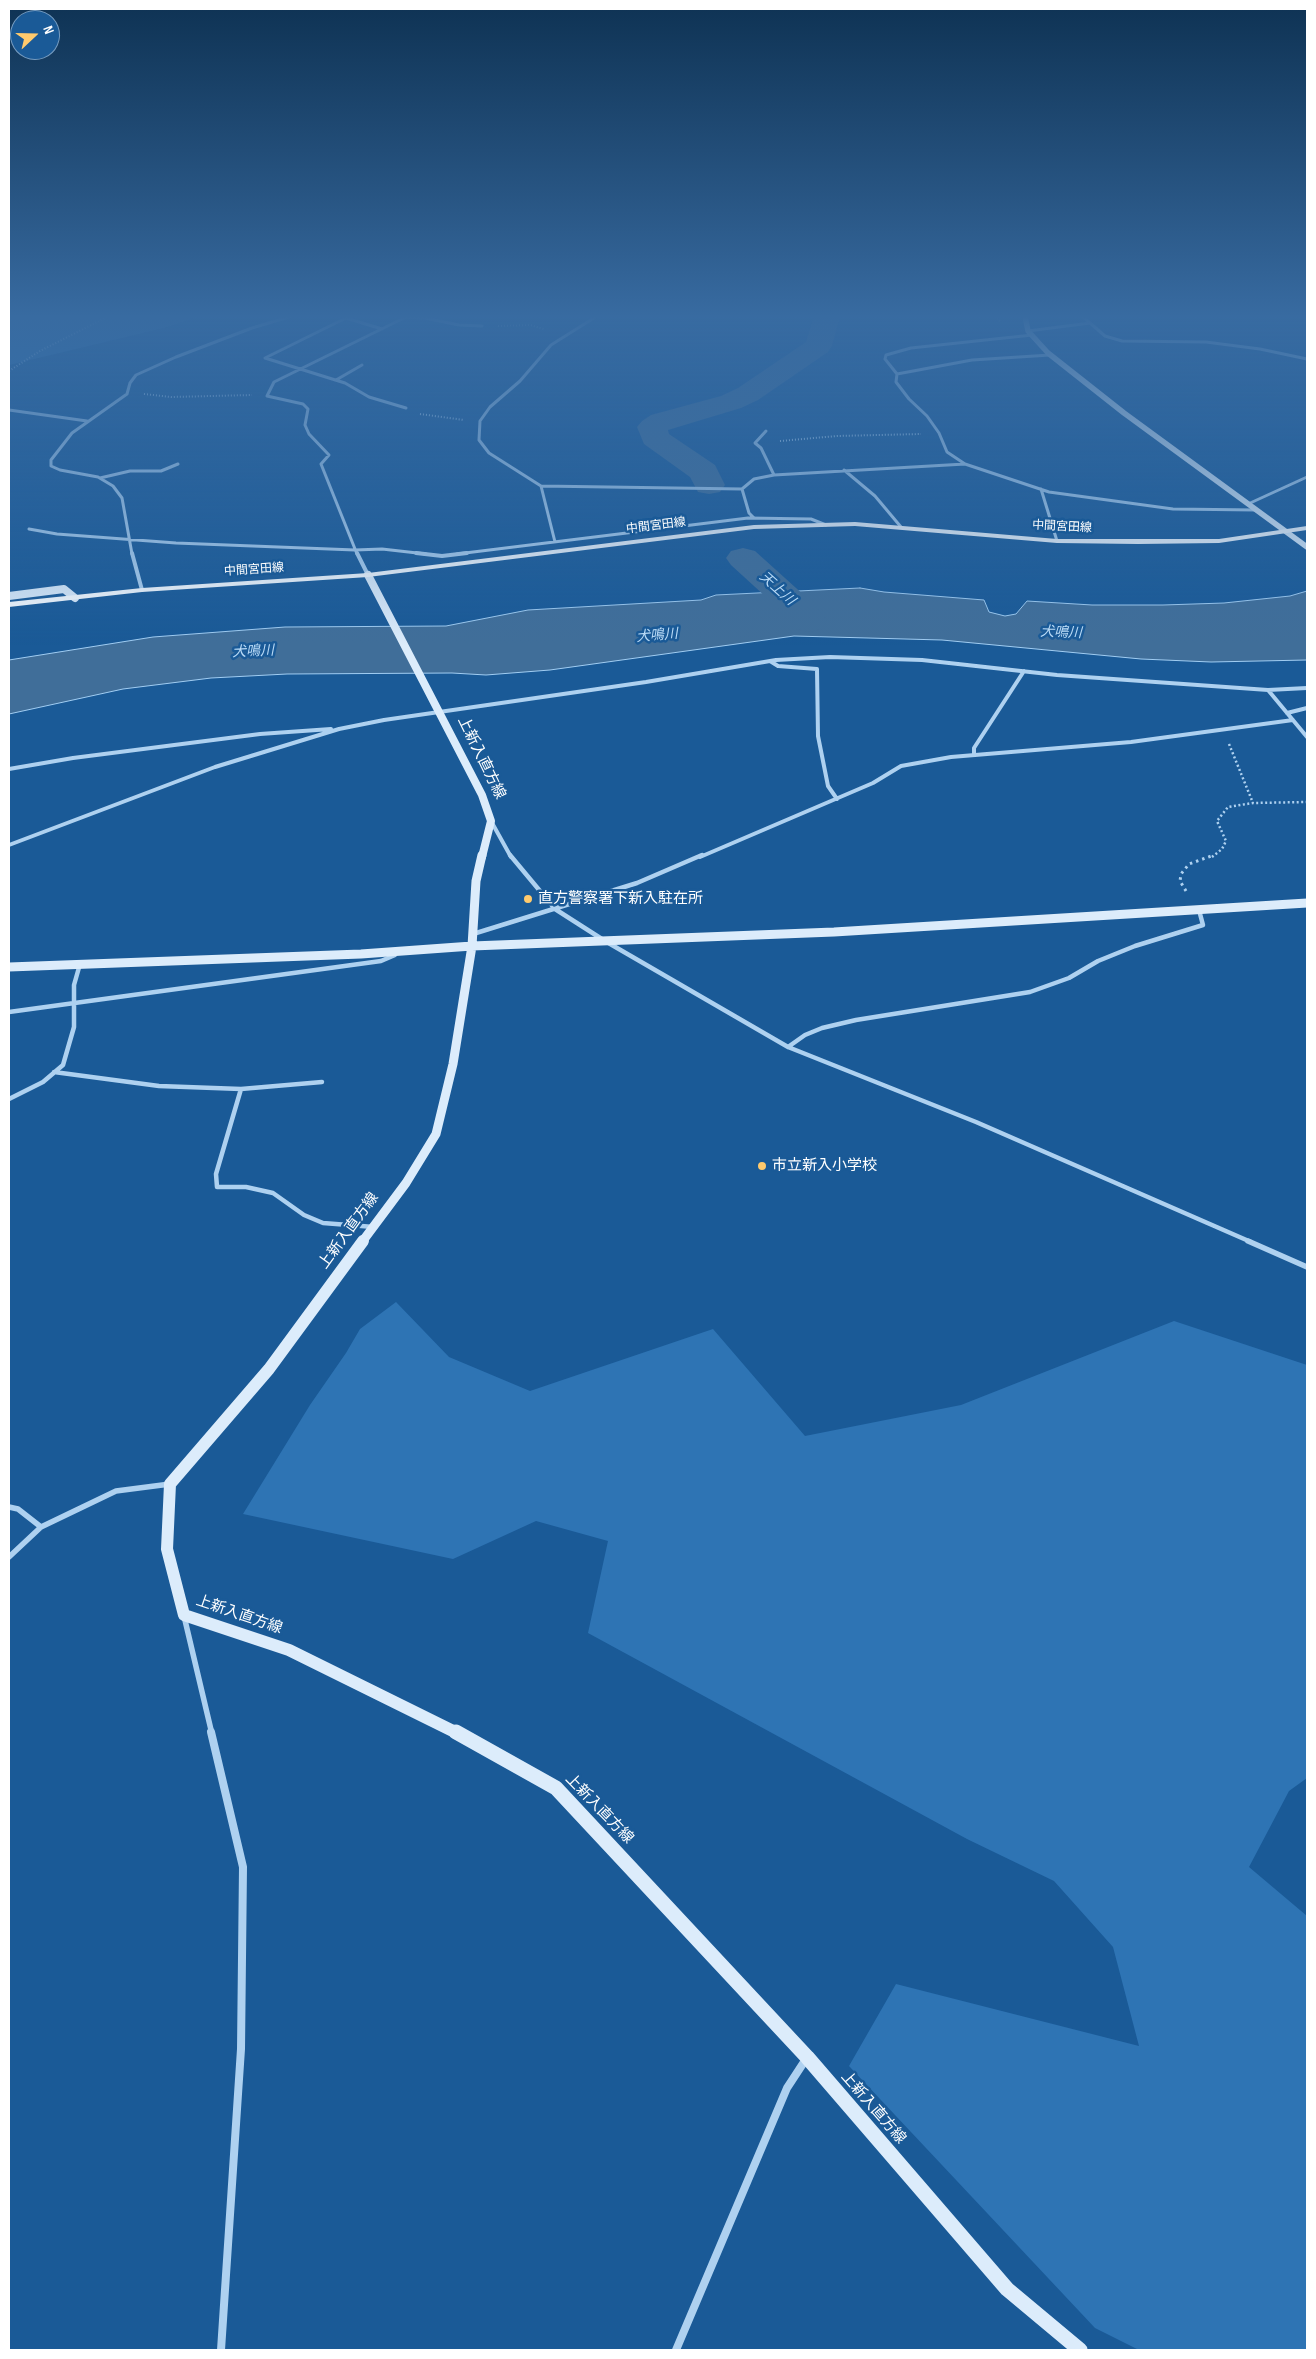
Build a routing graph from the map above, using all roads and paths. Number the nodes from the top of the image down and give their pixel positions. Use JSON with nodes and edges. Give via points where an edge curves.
{"nodes":[{"id":1,"x":81,"y":426,"type":"edge"},
{"id":2,"x":305,"y":426,"type":"edge"},
{"id":3,"x":480,"y":426,"type":"edge"},
{"id":4,"x":934,"y":426,"type":"edge"},
{"id":5,"x":1144,"y":426,"type":"edge"},
{"id":6,"x":766,"y":431,"type":"dead end"},
{"id":7,"x":939,"y":433,"type":"junction"},
{"id":8,"x":755,"y":443,"type":"junction"},
{"id":9,"x":178,"y":464,"type":"dead end"},
{"id":10,"x":965,"y":464,"type":"junction"},
{"id":11,"x":844,"y":470,"type":"junction"},
{"id":12,"x":774,"y":475,"type":"junction"},
{"id":13,"x":1307,"y":477,"type":"edge"},
{"id":14,"x":100,"y":478,"type":"junction"},
{"id":15,"x":541,"y":486,"type":"junction"},
{"id":16,"x":742,"y":489,"type":"junction"},
{"id":17,"x":1041,"y":489,"type":"junction"},
{"id":18,"x":1248,"y":504,"type":"junction"},
{"id":19,"x":1256,"y":510,"type":"junction"},
{"id":20,"x":754,"y":518,"type":"junction"},
{"id":21,"x":826,"y":525,"type":"junction"},
{"id":22,"x":901,"y":527,"type":"junction"},
{"id":23,"x":1307,"y":528,"type":"edge"},
{"id":24,"x":29,"y":529,"type":"dead end"},
{"id":25,"x":1286,"y":532,"type":"junction"},
{"id":26,"x":129,"y":540,"type":"junction"},
{"id":27,"x":1057,"y":541,"type":"junction"},
{"id":28,"x":555,"y":542,"type":"junction"},
{"id":29,"x":1306,"y":545,"type":"edge"},
{"id":30,"x":356,"y":550,"type":"junction"},
{"id":31,"x":368,"y":575,"type":"junction"},
{"id":32,"x":142,"y":590,"type":"junction"},
{"id":33,"x":9,"y":596,"type":"edge"},
{"id":34,"x":75,"y":598,"type":"junction"},
{"id":35,"x":9,"y":606,"type":"edge"},
{"id":36,"x":769,"y":661,"type":"junction"},
{"id":37,"x":1024,"y":671,"type":"junction"},
{"id":38,"x":1307,"y":688,"type":"edge"},
{"id":39,"x":1268,"y":690,"type":"junction"},
{"id":40,"x":1307,"y":708,"type":"edge"},
{"id":41,"x":438,"y":710,"type":"junction"},
{"id":42,"x":1287,"y":712,"type":"junction"},
{"id":43,"x":1293,"y":720,"type":"junction"},
{"id":44,"x":339,"y":729,"type":"junction"},
{"id":45,"x":1223,"y":729,"type":"junction"},
{"id":46,"x":1307,"y":737,"type":"edge"},
{"id":47,"x":974,"y":755,"type":"junction"},
{"id":48,"x":9,"y":769,"type":"edge"},
{"id":49,"x":837,"y":799,"type":"junction"},
{"id":50,"x":1307,"y":802,"type":"edge"},
{"id":51,"x":1253,"y":803,"type":"junction"},
{"id":52,"x":491,"y":821,"type":"junction"},
{"id":53,"x":9,"y":845,"type":"edge"},
{"id":54,"x":1307,"y":903,"type":"edge"},
{"id":55,"x":556,"y":909,"type":"junction"},
{"id":56,"x":1199,"y":910,"type":"junction"},
{"id":57,"x":473,"y":934,"type":"junction"},
{"id":58,"x":605,"y":940,"type":"junction"},
{"id":59,"x":472,"y":946,"type":"junction"},
{"id":60,"x":402,"y":951,"type":"junction"},
{"id":61,"x":80,"y":964,"type":"junction"},
{"id":62,"x":9,"y":967,"type":"edge"},
{"id":63,"x":74,"y":1002,"type":"junction"},
{"id":64,"x":9,"y":1012,"type":"edge"},
{"id":65,"x":788,"y":1047,"type":"junction"},
{"id":66,"x":54,"y":1072,"type":"junction"},
{"id":67,"x":322,"y":1082,"type":"dead end"},
{"id":68,"x":241,"y":1089,"type":"junction"},
{"id":69,"x":9,"y":1099,"type":"edge"},
{"id":70,"x":374,"y":1227,"type":"junction"},
{"id":71,"x":1307,"y":1267,"type":"edge"},
{"id":72,"x":170,"y":1484,"type":"junction"},
{"id":73,"x":9,"y":1507,"type":"edge"},
{"id":74,"x":41,"y":1527,"type":"junction"},
{"id":75,"x":9,"y":1557,"type":"edge"},
{"id":76,"x":184,"y":1615,"type":"junction"},
{"id":77,"x":806,"y":2057,"type":"junction"},
{"id":78,"x":221,"y":2350,"type":"edge"},
{"id":79,"x":676,"y":2350,"type":"edge"},
{"id":80,"x":1080,"y":2350,"type":"edge"}],
"edges":[{"from":1,"to":14,"type":"street","via":[[51,460],[51,466]]},
{"from":2,"to":30,"type":"street","via":[[329,455],[321,464]]},
{"from":3,"to":15,"type":"street","via":[[479,440],[489,454]]},
{"from":4,"to":7,"type":"street"},
{"from":5,"to":18,"type":"main road"},
{"from":6,"to":8,"type":"street"},
{"from":7,"to":8,"type":"path","via":[[837,436]]},
{"from":7,"to":10,"type":"street","via":[[947,452]]},
{"from":8,"to":12,"type":"street","via":[[761,448]]},
{"from":9,"to":14,"type":"street","via":[[161,471],[130,471]]},
{"from":10,"to":11,"type":"street"},
{"from":10,"to":17,"type":"street"},
{"from":11,"to":12,"type":"street"},
{"from":11,"to":22,"type":"street","via":[[875,496]]},
{"from":12,"to":16,"type":"street","via":[[754,479]]},
{"from":13,"to":18,"type":"street"},
{"from":14,"to":26,"type":"street","via":[[122,498]]},
{"from":15,"to":16,"type":"street"},
{"from":15,"to":28,"type":"street"},
{"from":16,"to":20,"type":"street","via":[[749,513]]},
{"from":17,"to":19,"type":"street","via":[[1173,509]]},
{"from":17,"to":27,"type":"street"},
{"from":18,"to":19,"type":"main road"},
{"from":19,"to":25,"type":"main road"},
{"from":20,"to":21,"type":"street","via":[[811,519]]},
{"from":20,"to":28,"type":"street"},
{"from":21,"to":22,"type":"main road","name":"中間宮田線"},
{"from":21,"to":31,"type":"main road","name":"中間宮田線","via":[[754,527],[684,534]]},
{"from":22,"to":27,"type":"main road","name":"中間宮田線"},
{"from":23,"to":25,"type":"main road","name":"中間宮田線"},
{"from":24,"to":26,"type":"street"},
{"from":25,"to":27,"type":"main road","name":"中間宮田線","via":[[1219,541]]},
{"from":25,"to":29,"type":"main road"},
{"from":26,"to":30,"type":"street"},
{"from":26,"to":32,"type":"street"},
{"from":28,"to":30,"type":"street","via":[[442,556],[382,549]]},
{"from":30,"to":31,"type":"street"},
{"from":31,"to":32,"type":"main road","name":"中間宮田線"},
{"from":31,"to":41,"type":"main road","name":"上新入直方線"},
{"from":32,"to":34,"type":"main road","name":"中間宮田線"},
{"from":33,"to":34,"type":"main road","via":[[64,589]]},
{"from":34,"to":35,"type":"main road","name":"中間宮田線"},
{"from":36,"to":37,"type":"street","via":[[830,657],[922,660]]},
{"from":36,"to":41,"type":"street","via":[[646,682]]},
{"from":36,"to":49,"type":"street","via":[[778,666],[817,669],[818,736],[828,786]]},
{"from":37,"to":39,"type":"street"},
{"from":37,"to":47,"type":"street","via":[[974,748]]},
{"from":38,"to":39,"type":"street"},
{"from":39,"to":42,"type":"street"},
{"from":40,"to":42,"type":"street"},
{"from":41,"to":44,"type":"street"},
{"from":41,"to":52,"type":"main road","name":"上新入直方線","via":[[482,795]]},
{"from":42,"to":43,"type":"street"},
{"from":43,"to":45,"type":"street"},
{"from":43,"to":46,"type":"street"},
{"from":44,"to":48,"type":"street","via":[[260,734]]},
{"from":44,"to":53,"type":"street","via":[[215,768]]},
{"from":45,"to":47,"type":"street"},
{"from":45,"to":51,"type":"path"},
{"from":47,"to":49,"type":"street","via":[[901,766]]},
{"from":49,"to":55,"type":"street","via":[[637,884]]},
{"from":50,"to":51,"type":"path"},
{"from":51,"to":56,"type":"path","via":[[1228,807],[1222,812],[1218,820],[1226,841],[1222,849],[1189,864],[1181,874],[1180,881]]},
{"from":52,"to":55,"type":"street","via":[[510,854]]},
{"from":52,"to":57,"type":"main road","name":"上新入直方線","via":[[476,881]]},
{"from":54,"to":56,"type":"main road"},
{"from":55,"to":57,"type":"street"},
{"from":55,"to":58,"type":"street"},
{"from":56,"to":58,"type":"main road","via":[[844,931]]},
{"from":56,"to":65,"type":"street","via":[[1203,924],[1135,946],[1098,961],[1069,978],[1030,992],[856,1020],[822,1028]]},
{"from":57,"to":59,"type":"main road","name":"上新入直方線"},
{"from":58,"to":59,"type":"main road"},
{"from":58,"to":65,"type":"street"},
{"from":59,"to":60,"type":"main road"},
{"from":59,"to":70,"type":"main road","name":"上新入直方線","via":[[453,1064],[436,1134]]},
{"from":60,"to":61,"type":"main road"},
{"from":60,"to":63,"type":"street","via":[[381,961]]},
{"from":61,"to":62,"type":"main road"},
{"from":61,"to":63,"type":"street","via":[[74,985]]},
{"from":63,"to":64,"type":"street"},
{"from":63,"to":66,"type":"street","via":[[74,1028],[64,1065]]},
{"from":65,"to":71,"type":"street","via":[[976,1122]]},
{"from":66,"to":68,"type":"street","via":[[159,1086]]},
{"from":66,"to":69,"type":"street","via":[[43,1082]]},
{"from":67,"to":68,"type":"street"},
{"from":68,"to":70,"type":"street","via":[[216,1174],[217,1188],[246,1186],[274,1193],[304,1215],[323,1223]]},
{"from":70,"to":72,"type":"main road","name":"上新入直方線","via":[[269,1370]]},
{"from":72,"to":74,"type":"street","via":[[116,1491]]},
{"from":72,"to":76,"type":"main road","name":"上新入直方線","via":[[167,1549]]},
{"from":73,"to":74,"type":"street","via":[[18,1509]]},
{"from":74,"to":75,"type":"street"},
{"from":76,"to":77,"type":"main road","name":"上新入直方線","via":[[288,1650],[470,1739],[556,1788]]},
{"from":76,"to":78,"type":"street","via":[[243,1867],[241,2049]]},
{"from":77,"to":79,"type":"street","via":[[787,2088]]},
{"from":77,"to":80,"type":"main road","name":"上新入直方線","via":[[1007,2289]]}]}
